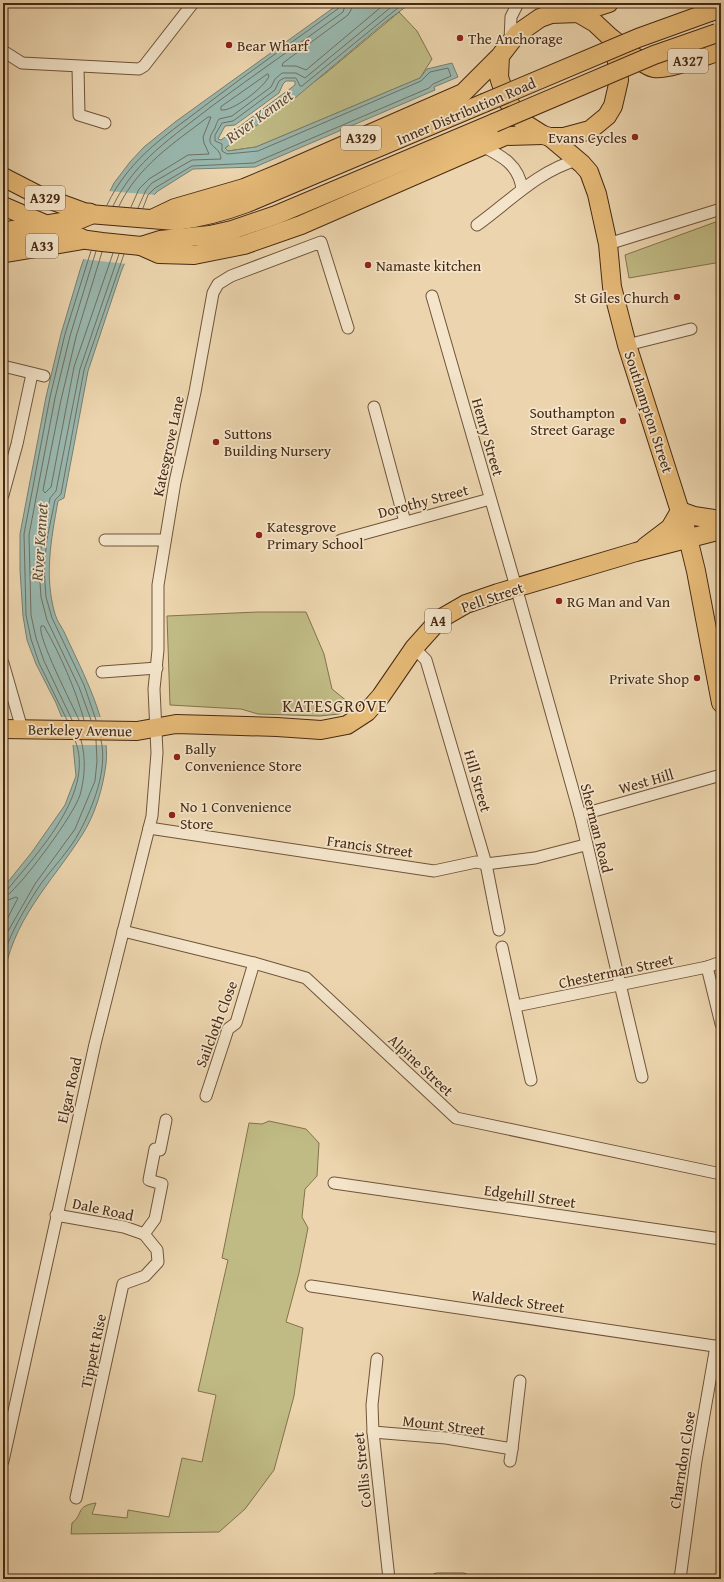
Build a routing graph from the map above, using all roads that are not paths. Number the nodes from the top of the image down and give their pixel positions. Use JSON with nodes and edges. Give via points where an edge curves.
{"nodes":[{"id":1,"x":193,"y":3,"type":"edge"},
{"id":2,"x":518,"y":3,"type":"edge"},
{"id":3,"x":608,"y":3,"type":"edge"},
{"id":4,"x":574,"y":10,"type":"edge"},
{"id":5,"x":715,"y":10,"type":"edge"},
{"id":6,"x":719,"y":32,"type":"edge"},
{"id":7,"x":611,"y":38,"type":"junction"},
{"id":8,"x":505,"y":48,"type":"junction"},
{"id":9,"x":3,"y":51,"type":"edge"},
{"id":10,"x":721,"y":51,"type":"edge"},
{"id":11,"x":78,"y":67,"type":"junction"},
{"id":12,"x":105,"y":123,"type":"dead end"},
{"id":13,"x":546,"y":136,"type":"junction"},
{"id":14,"x":482,"y":146,"type":"junction"},
{"id":15,"x":577,"y":160,"type":"junction"},
{"id":16,"x":3,"y":177,"type":"edge"},
{"id":17,"x":522,"y":189,"type":"junction"},
{"id":18,"x":3,"y":206,"type":"edge"},
{"id":19,"x":721,"y":209,"type":"edge"},
{"id":20,"x":89,"y":214,"type":"junction"},
{"id":21,"x":154,"y":218,"type":"junction"},
{"id":22,"x":477,"y":225,"type":"dead end"},
{"id":23,"x":46,"y":226,"type":"junction"},
{"id":24,"x":3,"y":232,"type":"edge"},
{"id":25,"x":80,"y":239,"type":"junction"},
{"id":26,"x":608,"y":244,"type":"junction"},
{"id":27,"x":141,"y":246,"type":"junction"},
{"id":28,"x":3,"y":252,"type":"edge"},
{"id":29,"x":432,"y":296,"type":"dead end"},
{"id":30,"x":348,"y":328,"type":"dead end"},
{"id":31,"x":691,"y":329,"type":"dead end"},
{"id":32,"x":627,"y":345,"type":"junction"},
{"id":33,"x":3,"y":366,"type":"edge"},
{"id":34,"x":32,"y":374,"type":"junction"},
{"id":35,"x":44,"y":376,"type":"dead end"},
{"id":36,"x":374,"y":406,"type":"dead end"},
{"id":37,"x":3,"y":495,"type":"edge"},
{"id":38,"x":490,"y":499,"type":"junction"},
{"id":39,"x":680,"y":511,"type":"junction"},
{"id":40,"x":721,"y":520,"type":"edge"},
{"id":41,"x":406,"y":522,"type":"junction"},
{"id":42,"x":721,"y":530,"type":"edge"},
{"id":43,"x":688,"y":539,"type":"junction"},
{"id":44,"x":105,"y":540,"type":"dead end"},
{"id":45,"x":165,"y":540,"type":"junction"},
{"id":46,"x":341,"y":540,"type":"dead end"},
{"id":47,"x":636,"y":552,"type":"junction"},
{"id":48,"x":516,"y":587,"type":"junction"},
{"id":49,"x":414,"y":648,"type":"junction"},
{"id":50,"x":3,"y":663,"type":"edge"},
{"id":51,"x":157,"y":668,"type":"junction"},
{"id":52,"x":102,"y":672,"type":"dead end"},
{"id":53,"x":721,"y":703,"type":"edge"},
{"id":54,"x":157,"y":726,"type":"junction"},
{"id":55,"x":3,"y":729,"type":"edge"},
{"id":56,"x":22,"y":729,"type":"junction"},
{"id":57,"x":721,"y":775,"type":"edge"},
{"id":58,"x":580,"y":815,"type":"junction"},
{"id":59,"x":149,"y":828,"type":"junction"},
{"id":60,"x":585,"y":845,"type":"junction"},
{"id":61,"x":486,"y":864,"type":"junction"},
{"id":62,"x":499,"y":930,"type":"dead end"},
{"id":63,"x":123,"y":931,"type":"junction"},
{"id":64,"x":502,"y":947,"type":"dead end"},
{"id":65,"x":721,"y":962,"type":"edge"},
{"id":66,"x":254,"y":963,"type":"junction"},
{"id":67,"x":707,"y":967,"type":"junction"},
{"id":68,"x":620,"y":986,"type":"junction"},
{"id":69,"x":516,"y":1006,"type":"junction"},
{"id":70,"x":721,"y":1024,"type":"edge"},
{"id":71,"x":642,"y":1077,"type":"dead end"},
{"id":72,"x":531,"y":1080,"type":"dead end"},
{"id":73,"x":206,"y":1096,"type":"dead end"},
{"id":74,"x":166,"y":1120,"type":"dead end"},
{"id":75,"x":721,"y":1174,"type":"edge"},
{"id":76,"x":334,"y":1182,"type":"dead end"},
{"id":77,"x":56,"y":1215,"type":"junction"},
{"id":78,"x":144,"y":1234,"type":"junction"},
{"id":79,"x":721,"y":1239,"type":"edge"},
{"id":80,"x":310,"y":1286,"type":"dead end"},
{"id":81,"x":719,"y":1346,"type":"edge"},
{"id":82,"x":377,"y":1359,"type":"dead end"},
{"id":83,"x":520,"y":1380,"type":"dead end"},
{"id":84,"x":373,"y":1432,"type":"junction"},
{"id":85,"x":512,"y":1449,"type":"junction"},
{"id":86,"x":3,"y":1461,"type":"edge"},
{"id":87,"x":510,"y":1461,"type":"dead end"},
{"id":88,"x":76,"y":1498,"type":"dead end"},
{"id":89,"x":388,"y":1579,"type":"edge"},
{"id":90,"x":445,"y":1579,"type":"edge"},
{"id":91,"x":463,"y":1579,"type":"edge"},
{"id":92,"x":680,"y":1579,"type":"edge"}],
"edges":[{"from":1,"to":11,"type":"street","via":[[139,69]]},
{"from":2,"to":8,"type":"street","via":[[511,17]]},
{"from":3,"to":4,"type":"main road"},
{"from":4,"to":7,"type":"main road","via":[[596,22]]},
{"from":4,"to":8,"type":"main road","via":[[540,18],[520,31]]},
{"from":5,"to":21,"type":"main road","name":"Inner Distribution Road","number":"A329","bridge":true,"via":[[638,38],[236,207],[186,220]]},
{"from":6,"to":27,"type":"main road","name":"Inner Distribution Road","number":"A329","bridge":true,"via":[[654,55],[255,222],[210,234],[160,240]]},
{"from":7,"to":10,"type":"main road","number":"A327","via":[[655,68],[667,68]]},
{"from":7,"to":13,"type":"main road","via":[[619,80],[613,106],[607,116],[590,130],[564,137]]},
{"from":8,"to":13,"type":"main road","via":[[499,77],[506,100],[524,123]]},
{"from":8,"to":21,"type":"main road","number":"A329","via":[[463,93],[244,188],[176,208]]},
{"from":9,"to":11,"type":"street","via":[[22,63]]},
{"from":11,"to":12,"type":"street","via":[[78,115]]},
{"from":13,"to":14,"type":"main road","number":"A329","via":[[510,135]]},
{"from":13,"to":15,"type":"main road","name":"Southampton Street"},
{"from":14,"to":17,"type":"street","via":[[510,162],[521,180]]},
{"from":14,"to":27,"type":"main road","number":"A329","via":[[301,225],[244,245],[194,255],[159,254]]},
{"from":15,"to":17,"type":"street","via":[[542,175]]},
{"from":15,"to":26,"type":"main road","name":"Southampton Street","via":[[589,172]]},
{"from":16,"to":20,"type":"main road","name":"Inner Distribution Road","number":"A329","via":[[40,196]]},
{"from":17,"to":22,"type":"street"},
{"from":18,"to":23,"type":"main road","name":"Inner Distribution Road","number":"A329"},
{"from":19,"to":26,"type":"street"},
{"from":20,"to":21,"type":"main road","name":"Inner Distribution Road","number":"A329"},
{"from":20,"to":23,"type":"highway","number":"A33","via":[[70,222]]},
{"from":23,"to":24,"type":"highway","number":"A33"},
{"from":23,"to":25,"type":"main road","name":"Inner Distribution Road","number":"A329"},
{"from":25,"to":27,"type":"main road","name":"Inner Distribution Road","number":"A329"},
{"from":25,"to":28,"type":"highway","number":"A33"},
{"from":26,"to":32,"type":"main road","name":"Southampton Street","via":[[612,287]]},
{"from":29,"to":38,"type":"street","name":"Henry Street"},
{"from":30,"to":45,"type":"street","name":"Katesgrove Lane","via":[[321,242],[231,276],[218,284],[215,288]]},
{"from":31,"to":32,"type":"street"},
{"from":32,"to":39,"type":"main road","name":"Southampton Street"},
{"from":33,"to":34,"type":"street"},
{"from":34,"to":35,"type":"street"},
{"from":34,"to":37,"type":"street"},
{"from":36,"to":41,"type":"street"},
{"from":38,"to":41,"type":"street","name":"Dorothy Street"},
{"from":38,"to":48,"type":"street","name":"Henry Street"},
{"from":39,"to":40,"type":"main road"},
{"from":39,"to":43,"type":"main road","name":"Southampton Street"},
{"from":39,"to":47,"type":"main road","name":"Pell Street","number":"A4","via":[[665,532]]},
{"from":41,"to":46,"type":"street","name":"Dorothy Street"},
{"from":42,"to":43,"type":"main road","number":"A4"},
{"from":43,"to":47,"type":"main road","name":"Pell Street","number":"A4"},
{"from":43,"to":53,"type":"main road","name":"Southampton Street"},
{"from":44,"to":45,"type":"street"},
{"from":45,"to":51,"type":"street","name":"Katesgrove Lane","via":[[157,595]]},
{"from":47,"to":48,"type":"main road","name":"Pell Street","number":"A4"},
{"from":48,"to":49,"type":"main road","name":"Pell Street","number":"A4","via":[[478,599],[450,613],[432,627]]},
{"from":48,"to":58,"type":"street","name":"Sherman Road"},
{"from":49,"to":54,"type":"main road","name":"Pell Street","number":"A4","via":[[368,712],[347,725],[314,730],[188,724]]},
{"from":49,"to":61,"type":"street","name":"Hill Street","via":[[426,660]]},
{"from":50,"to":56,"type":"street"},
{"from":51,"to":52,"type":"street"},
{"from":51,"to":54,"type":"street","name":"Katesgrove Lane","via":[[154,689]]},
{"from":54,"to":56,"type":"main road","name":"Berkeley Avenue","number":"A4","via":[[137,731]]},
{"from":54,"to":59,"type":"street","name":"Elgar Road","via":[[154,802]]},
{"from":55,"to":56,"type":"main road","name":"Berkeley Avenue","number":"A4"},
{"from":57,"to":58,"type":"street","name":"West Hill"},
{"from":58,"to":60,"type":"street","name":"Sherman Road"},
{"from":59,"to":61,"type":"street","name":"Francis Street","via":[[434,871],[476,862]]},
{"from":59,"to":63,"type":"street","name":"Elgar Road"},
{"from":60,"to":61,"type":"street","name":"Francis Street","via":[[535,858]]},
{"from":60,"to":68,"type":"street","name":"Sherman Road"},
{"from":61,"to":62,"type":"street","name":"Hill Street"},
{"from":63,"to":66,"type":"street","name":"Alpine Street"},
{"from":63,"to":77,"type":"street","name":"Elgar Road"},
{"from":64,"to":69,"type":"street"},
{"from":65,"to":67,"type":"street","name":"Chesterman Street"},
{"from":66,"to":73,"type":"street","name":"Sailcloth Close","via":[[236,1023],[228,1029]]},
{"from":66,"to":75,"type":"street","name":"Alpine Street","via":[[306,978],[456,1118]]},
{"from":67,"to":68,"type":"street","name":"Chesterman Street"},
{"from":67,"to":70,"type":"street"},
{"from":68,"to":69,"type":"street","name":"Chesterman Street"},
{"from":68,"to":71,"type":"street","name":"Sherman Road"},
{"from":69,"to":72,"type":"street"},
{"from":74,"to":78,"type":"street","via":[[160,1150],[155,1149],[149,1180],[162,1184],[154,1219]]},
{"from":76,"to":79,"type":"street","name":"Edgehill Street"},
{"from":77,"to":78,"type":"street","name":"Dale Road","via":[[124,1227]]},
{"from":77,"to":86,"type":"street","name":"Elgar Road"},
{"from":78,"to":88,"type":"street","name":"Tippett Rise","via":[[157,1250],[158,1262],[145,1276],[122,1284]]},
{"from":80,"to":81,"type":"street","name":"Waldeck Street"},
{"from":81,"to":92,"type":"street","name":"Charndon Close","via":[[696,1460]]},
{"from":82,"to":84,"type":"street","name":"Collis Street","via":[[372,1405]]},
{"from":83,"to":85,"type":"street"},
{"from":84,"to":85,"type":"street","name":"Mount Street","via":[[446,1438]]},
{"from":84,"to":89,"type":"street","name":"Collis Street"},
{"from":85,"to":87,"type":"street"},
{"from":90,"to":91,"type":"street"}]}
